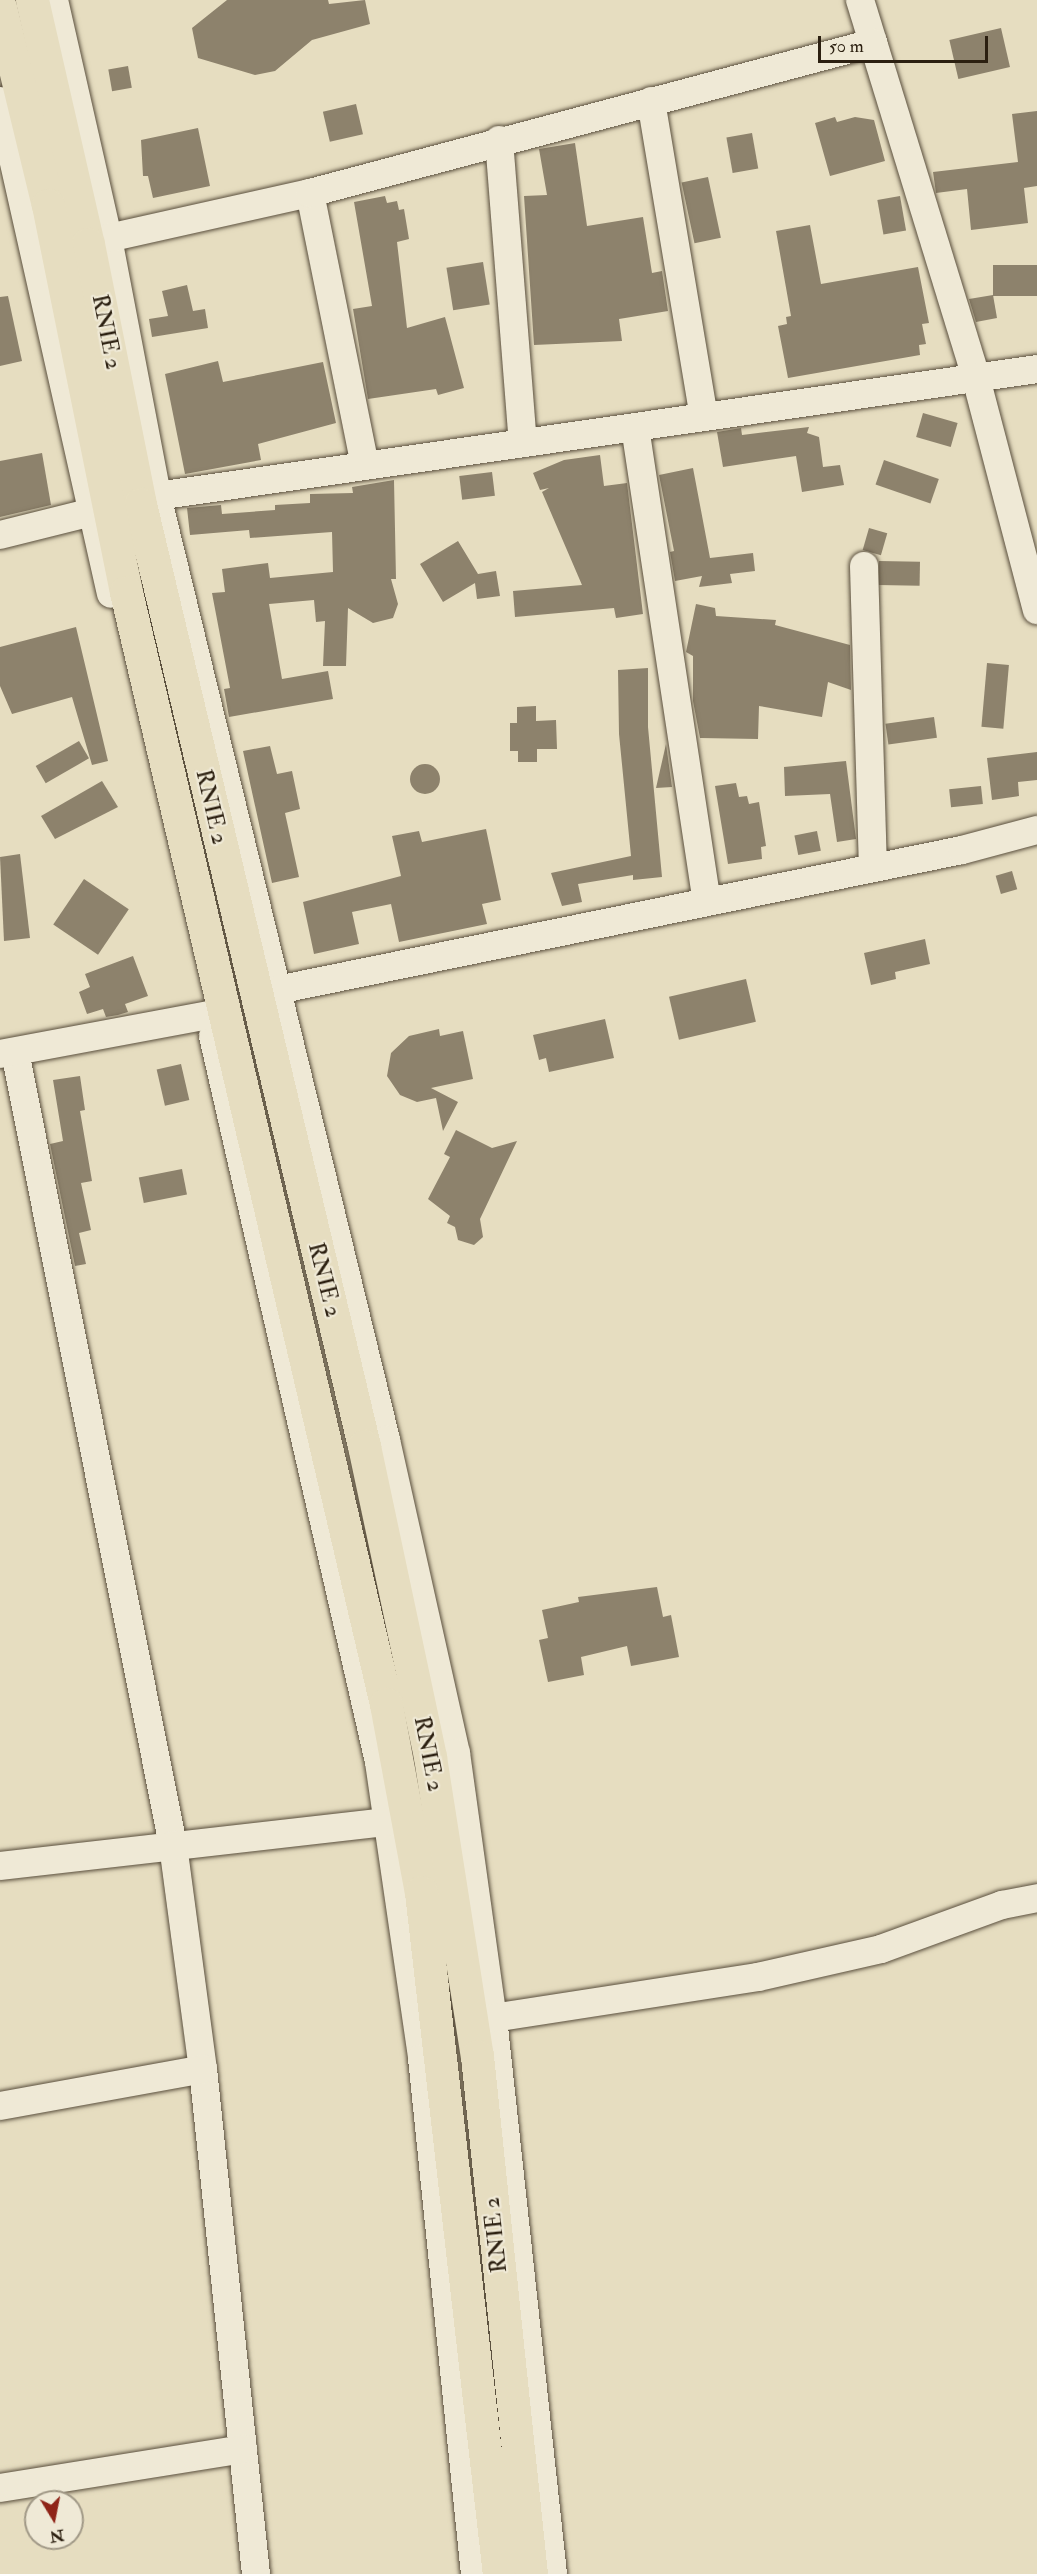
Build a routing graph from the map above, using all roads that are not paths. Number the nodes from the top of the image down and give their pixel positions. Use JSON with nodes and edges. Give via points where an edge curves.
{"nodes":[{"id":1,"x":860,"y":0,"type":"edge"},
{"id":2,"x":40,"y":3,"type":"edge"},
{"id":3,"x":1,"y":14,"type":"edge"},
{"id":4,"x":873,"y":44,"type":"junction"},
{"id":5,"x":651,"y":100,"type":"junction"},
{"id":6,"x":0,"y":101,"type":"edge"},
{"id":7,"x":499,"y":140,"type":"junction"},
{"id":8,"x":310,"y":193,"type":"junction"},
{"id":9,"x":11,"y":205,"type":"edge"},
{"id":10,"x":108,"y":238,"type":"junction"},
{"id":11,"x":1037,"y":369,"type":"edge"},
{"id":12,"x":976,"y":378,"type":"junction"},
{"id":13,"x":704,"y":417,"type":"junction"},
{"id":14,"x":635,"y":427,"type":"junction"},
{"id":15,"x":523,"y":443,"type":"junction"},
{"id":16,"x":365,"y":466,"type":"junction"},
{"id":17,"x":157,"y":496,"type":"junction"},
{"id":18,"x":92,"y":512,"type":"junction"},
{"id":19,"x":0,"y":535,"type":"edge"},
{"id":20,"x":864,"y":566,"type":"dead end"},
{"id":21,"x":1037,"y":610,"type":"edge"},
{"id":22,"x":1037,"y":830,"type":"edge"},
{"id":23,"x":873,"y":866,"type":"junction"},
{"id":24,"x":706,"y":899,"type":"junction"},
{"id":25,"x":277,"y":990,"type":"junction"},
{"id":26,"x":208,"y":1015,"type":"junction"},
{"id":27,"x":8,"y":1053,"type":"edge"},
{"id":28,"x":389,"y":1822,"type":"junction"},
{"id":29,"x":173,"y":1845,"type":"junction"},
{"id":30,"x":0,"y":1866,"type":"edge"},
{"id":31,"x":1037,"y":1898,"type":"edge"},
{"id":32,"x":493,"y":2018,"type":"junction"},
{"id":33,"x":202,"y":2069,"type":"junction"},
{"id":34,"x":0,"y":2106,"type":"edge"},
{"id":35,"x":243,"y":2449,"type":"junction"},
{"id":36,"x":0,"y":2488,"type":"edge"},
{"id":37,"x":256,"y":2574,"type":"edge"},
{"id":38,"x":475,"y":2574,"type":"edge"},
{"id":39,"x":499,"y":2574,"type":"edge"},
{"id":40,"x":531,"y":2574,"type":"edge"},
{"id":41,"x":554,"y":2574,"type":"edge"}],
"edges":[{"from":1,"to":4,"type":"street"},
{"from":2,"to":3,"type":"street"},
{"from":2,"to":10,"type":"street"},
{"from":2,"to":40,"type":"highway","name":"RNIE 2","number":"RNIE 2","via":[[140,504],[364,1446],[430,1757],[477,2056]]},
{"from":3,"to":39,"type":"highway","name":"RNIE 2","number":"RNIE 2","via":[[48,205],[126,592],[386,1704],[422,1893]]},
{"from":4,"to":5,"type":"street"},
{"from":4,"to":12,"type":"street"},
{"from":5,"to":7,"type":"street"},
{"from":5,"to":13,"type":"street"},
{"from":6,"to":9,"type":"street"},
{"from":7,"to":8,"type":"street"},
{"from":7,"to":15,"type":"street"},
{"from":8,"to":10,"type":"street"},
{"from":8,"to":16,"type":"street"},
{"from":9,"to":18,"type":"street"},
{"from":10,"to":17,"type":"street"},
{"from":11,"to":12,"type":"street"},
{"from":12,"to":13,"type":"street"},
{"from":12,"to":21,"type":"street"},
{"from":13,"to":14,"type":"street"},
{"from":14,"to":15,"type":"street"},
{"from":14,"to":24,"type":"street"},
{"from":15,"to":16,"type":"street"},
{"from":16,"to":17,"type":"street"},
{"from":17,"to":25,"type":"street"},
{"from":18,"to":19,"type":"street"},
{"from":18,"to":26,"type":"street"},
{"from":20,"to":23,"type":"street"},
{"from":22,"to":23,"type":"street","via":[[962,850]]},
{"from":23,"to":24,"type":"street"},
{"from":24,"to":25,"type":"street"},
{"from":25,"to":32,"type":"street","via":[[386,1440],[456,1753]]},
{"from":26,"to":27,"type":"street"},
{"from":26,"to":28,"type":"street"},
{"from":27,"to":29,"type":"street"},
{"from":28,"to":29,"type":"street"},
{"from":28,"to":38,"type":"street","via":[[422,2058]]},
{"from":29,"to":30,"type":"street"},
{"from":29,"to":33,"type":"street"},
{"from":31,"to":32,"type":"street","via":[[1002,1905],[881,1949],[758,1977]]},
{"from":32,"to":41,"type":"street"},
{"from":33,"to":34,"type":"street"},
{"from":33,"to":35,"type":"street"},
{"from":35,"to":36,"type":"street"},
{"from":35,"to":37,"type":"street"}]}
